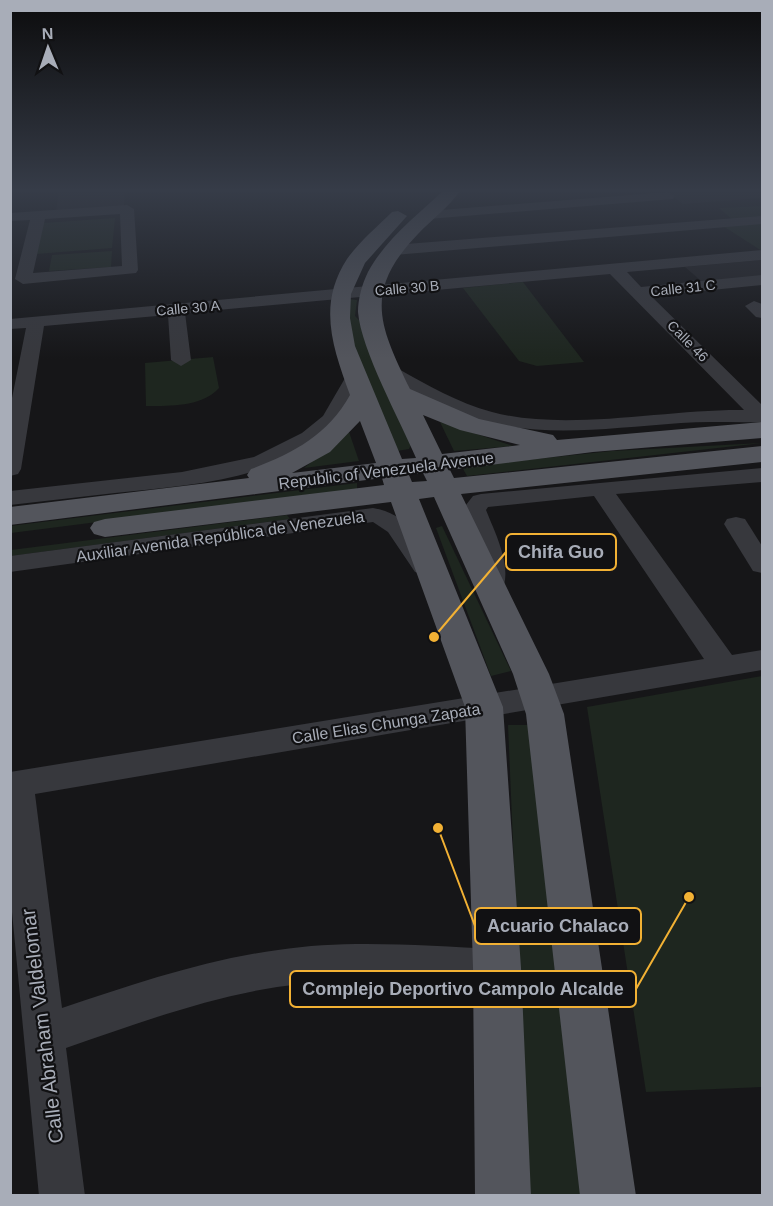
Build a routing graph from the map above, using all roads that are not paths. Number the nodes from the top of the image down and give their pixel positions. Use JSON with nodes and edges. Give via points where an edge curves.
{"nodes":[{"id":1,"x":31,"y":247,"type":"edge"},
{"id":2,"x":129,"y":247,"type":"edge"},
{"id":3,"x":366,"y":247,"type":"edge"},
{"id":4,"x":397,"y":247,"type":"edge"},
{"id":5,"x":427,"y":247,"type":"edge"},
{"id":6,"x":394,"y":250,"type":"junction"},
{"id":7,"x":761,"y":255,"type":"edge"},
{"id":8,"x":613,"y":268,"type":"junction"},
{"id":9,"x":762,"y":280,"type":"edge"},
{"id":10,"x":371,"y":291,"type":"junction"},
{"id":11,"x":639,"y":292,"type":"junction"},
{"id":12,"x":341,"y":294,"type":"junction"},
{"id":13,"x":176,"y":309,"type":"junction"},
{"id":14,"x":36,"y":322,"type":"junction"},
{"id":15,"x":10,"y":324,"type":"edge"},
{"id":16,"x":181,"y":360,"type":"dead end"},
{"id":17,"x":395,"y":382,"type":"junction"},
{"id":18,"x":358,"y":386,"type":"junction"},
{"id":19,"x":762,"y":420,"type":"edge"},
{"id":20,"x":593,"y":444,"type":"junction"},
{"id":21,"x":762,"y":454,"type":"edge"},
{"id":22,"x":10,"y":469,"type":"edge"},
{"id":23,"x":438,"y":475,"type":"junction"},
{"id":24,"x":762,"y":475,"type":"edge"},
{"id":25,"x":396,"y":480,"type":"junction"},
{"id":26,"x":600,"y":488,"type":"junction"},
{"id":27,"x":189,"y":494,"type":"junction"},
{"id":28,"x":10,"y":498,"type":"edge"},
{"id":29,"x":10,"y":516,"type":"edge"},
{"id":30,"x":736,"y":524,"type":"dead end"},
{"id":31,"x":10,"y":539,"type":"edge"},
{"id":32,"x":10,"y":564,"type":"edge"},
{"id":33,"x":762,"y":565,"type":"edge"},
{"id":34,"x":436,"y":577,"type":"junction"},
{"id":35,"x":491,"y":588,"type":"junction"},
{"id":36,"x":762,"y":660,"type":"edge"},
{"id":37,"x":725,"y":667,"type":"junction"},
{"id":38,"x":540,"y":697,"type":"junction"},
{"id":39,"x":484,"y":707,"type":"junction"},
{"id":40,"x":14,"y":785,"type":"edge"},
{"id":41,"x":497,"y":968,"type":"junction"},
{"id":42,"x":43,"y":1035,"type":"junction"},
{"id":43,"x":62,"y":1196,"type":"edge"},
{"id":44,"x":503,"y":1196,"type":"edge"},
{"id":45,"x":608,"y":1196,"type":"edge"}],
"edges":[{"from":1,"to":2,"type":"street","via":[[23,279],[130,270]]},
{"from":3,"to":12,"type":"main road"},
{"from":4,"to":6,"type":"main road"},
{"from":5,"to":6,"type":"street"},
{"from":6,"to":10,"type":"main road","via":[[378,271]]},
{"from":7,"to":8,"type":"street","name":"Calle 30 B"},
{"from":8,"to":10,"type":"street","name":"Calle 30 B"},
{"from":8,"to":11,"type":"street","name":"Calle 46"},
{"from":9,"to":11,"type":"street","name":"Calle 31 C"},
{"from":10,"to":12,"type":"street","name":"Calle 30 B"},
{"from":10,"to":17,"type":"main road","via":[[370,318]]},
{"from":11,"to":19,"type":"street","name":"Calle 46"},
{"from":12,"to":13,"type":"street","name":"Calle 30 A"},
{"from":12,"to":18,"type":"main road","via":[[341,334]]},
{"from":13,"to":14,"type":"street","name":"Calle 30 A"},
{"from":13,"to":16,"type":"street"},
{"from":14,"to":15,"type":"street","name":"Calle 30 A"},
{"from":14,"to":22,"type":"street"},
{"from":17,"to":19,"type":"street","via":[[481,416],[526,424],[586,426],[683,417]]},
{"from":17,"to":20,"type":"main road","via":[[420,405],[473,426],[532,439]]},
{"from":17,"to":23,"type":"main road"},
{"from":18,"to":25,"type":"main road"},
{"from":18,"to":27,"type":"main road","via":[[347,422],[316,449],[272,471]]},
{"from":18,"to":28,"type":"street","via":[[316,433],[245,467],[200,476]]},
{"from":19,"to":20,"type":"main road","name":"Republic of Venezuela Avenue"},
{"from":20,"to":23,"type":"main road","name":"Republic of Venezuela Avenue"},
{"from":21,"to":23,"type":"main road","name":"Republic of Venezuela Avenue"},
{"from":23,"to":25,"type":"main road","name":"Republic of Venezuela Avenue"},
{"from":23,"to":35,"type":"main road"},
{"from":24,"to":26,"type":"street"},
{"from":25,"to":27,"type":"main road","name":"Republic of Venezuela Avenue"},
{"from":25,"to":31,"type":"main road","name":"Republic of Venezuela Avenue"},
{"from":25,"to":34,"type":"main road"},
{"from":26,"to":35,"type":"street","via":[[476,504],[474,516],[491,553]]},
{"from":26,"to":37,"type":"street"},
{"from":27,"to":29,"type":"main road","name":"Republic of Venezuela Avenue"},
{"from":30,"to":33,"type":"street"},
{"from":32,"to":34,"type":"street","name":"Auxiliar Avenida República de Venezuela","via":[[382,515],[394,521],[416,558]]},
{"from":34,"to":39,"type":"main road"},
{"from":35,"to":38,"type":"main road"},
{"from":36,"to":37,"type":"street","name":"Calle Elias Chunga Zapata"},
{"from":37,"to":38,"type":"street","name":"Calle Elias Chunga Zapata"},
{"from":38,"to":39,"type":"street","name":"Calle Elias Chunga Zapata"},
{"from":38,"to":45,"type":"main road"},
{"from":39,"to":40,"type":"street","name":"Calle Elias Chunga Zapata"},
{"from":39,"to":41,"type":"main road"},
{"from":40,"to":42,"type":"street","name":"Calle Abraham Valdelomar"},
{"from":41,"to":42,"type":"street","via":[[346,962],[278,968],[185,990]]},
{"from":41,"to":44,"type":"main road"},
{"from":42,"to":43,"type":"street","name":"Calle Abraham Valdelomar"}]}
